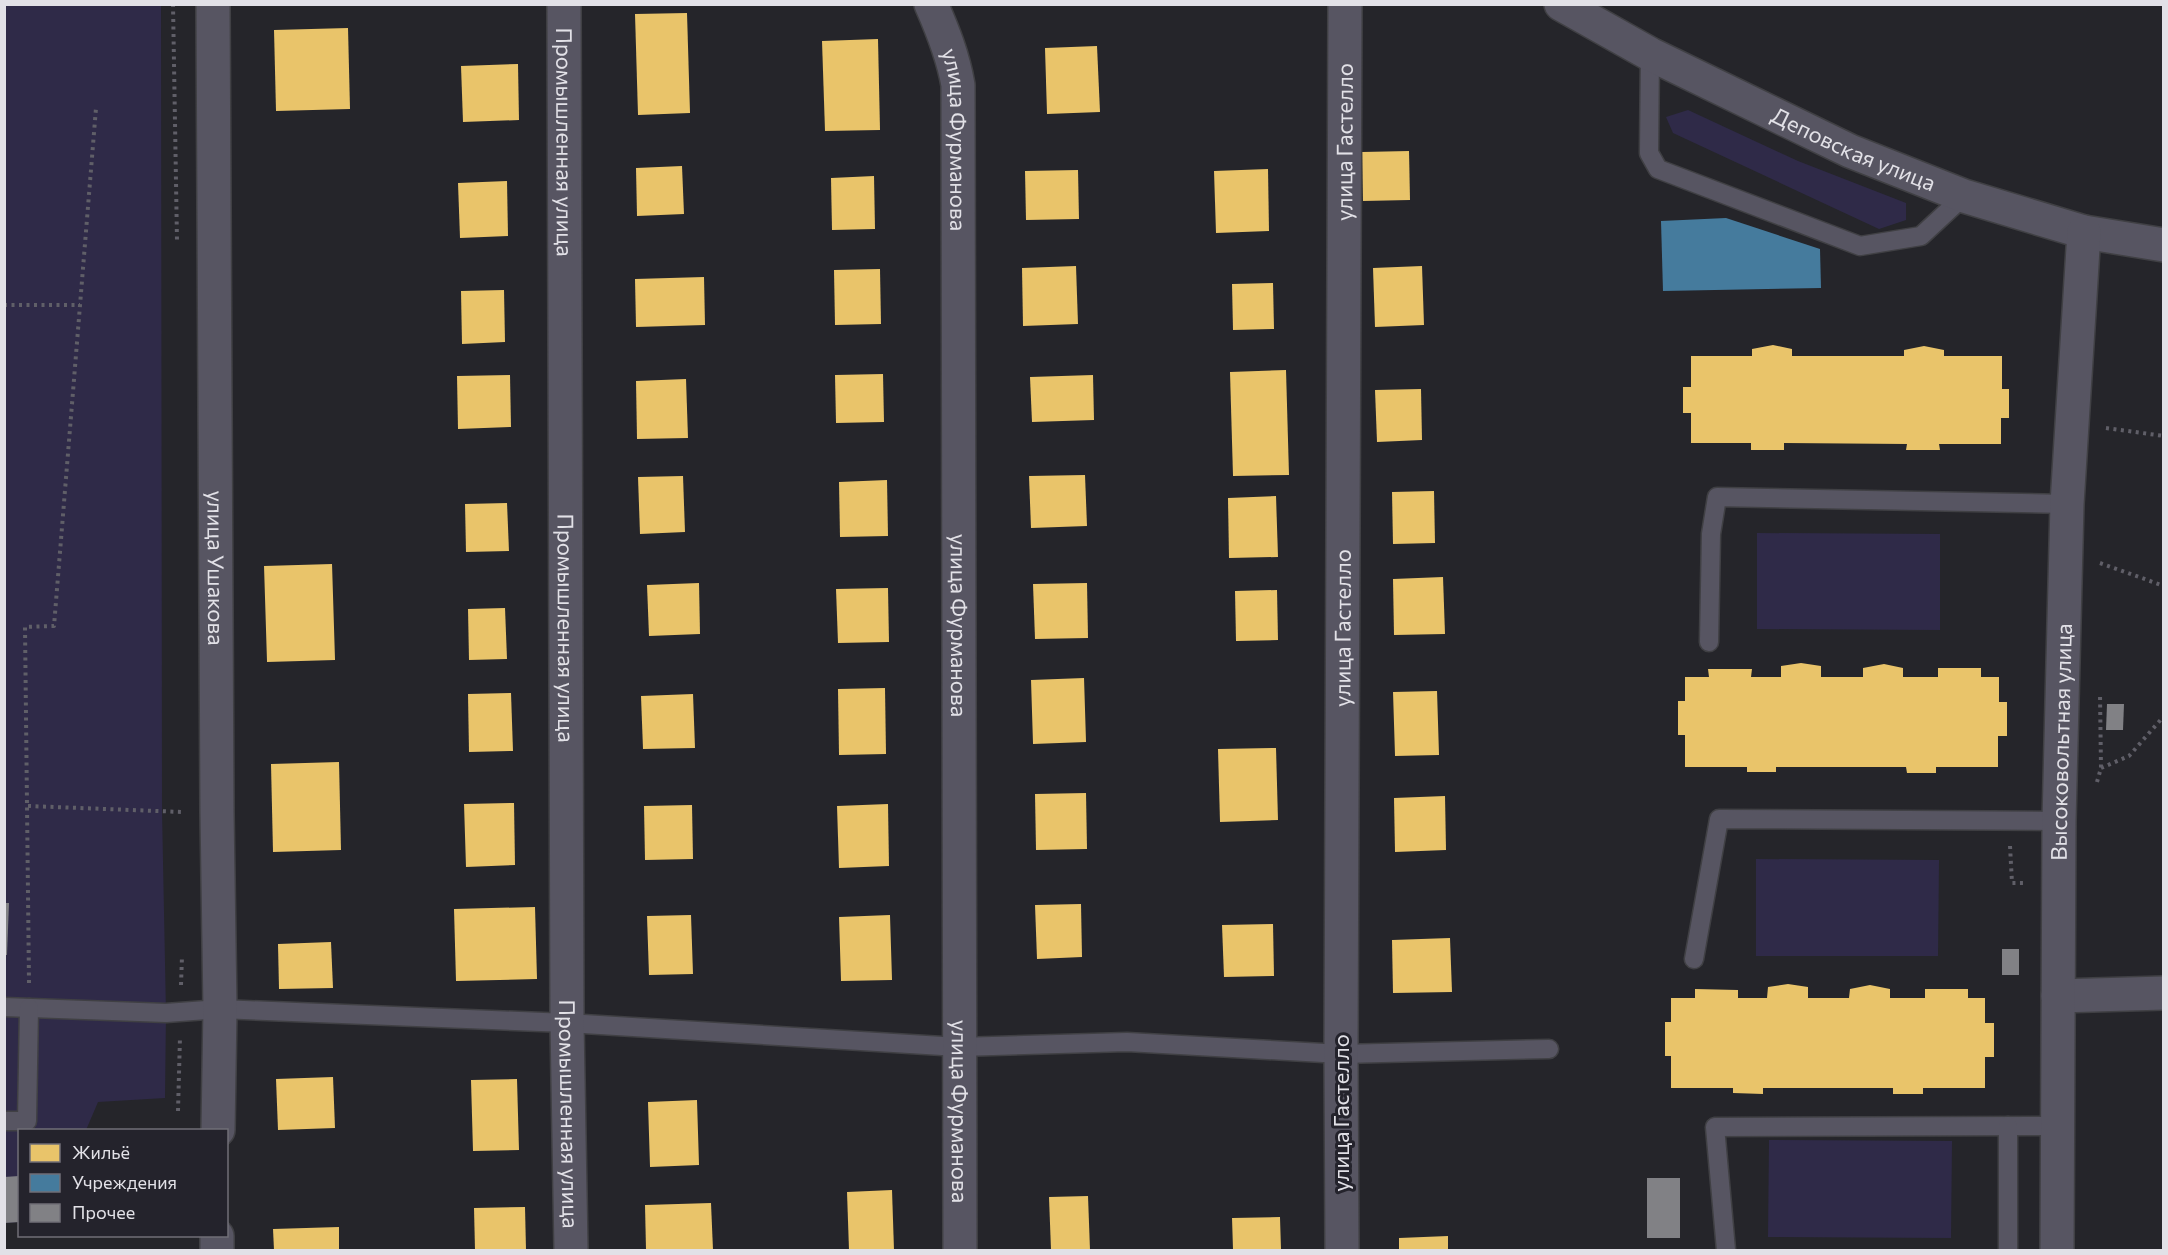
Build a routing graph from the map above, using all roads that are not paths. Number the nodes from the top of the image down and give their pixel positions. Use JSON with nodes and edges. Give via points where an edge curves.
{"nodes":[{"id":1,"x":213,"y":4,"type":"edge"},
{"id":2,"x":564,"y":4,"type":"edge"},
{"id":3,"x":931,"y":4,"type":"edge"},
{"id":4,"x":1345,"y":4,"type":"edge"},
{"id":5,"x":1561,"y":4,"type":"edge"},
{"id":6,"x":1650,"y":54,"type":"junction"},
{"id":7,"x":1964,"y":196,"type":"junction"},
{"id":8,"x":2084,"y":232,"type":"junction"},
{"id":9,"x":2163,"y":245,"type":"edge"},
{"id":10,"x":2067,"y":504,"type":"junction"},
{"id":11,"x":1709,"y":642,"type":"dead end"},
{"id":12,"x":2059,"y":821,"type":"junction"},
{"id":13,"x":1694,"y":959,"type":"dead end"},
{"id":14,"x":2163,"y":993,"type":"edge"},
{"id":15,"x":2058,"y":996,"type":"junction"},
{"id":16,"x":4,"y":1007,"type":"edge"},
{"id":17,"x":29,"y":1008,"type":"junction"},
{"id":18,"x":220,"y":1009,"type":"junction"},
{"id":19,"x":567,"y":1023,"type":"junction"},
{"id":20,"x":960,"y":1047,"type":"junction"},
{"id":21,"x":1549,"y":1049,"type":"dead end"},
{"id":22,"x":1341,"y":1054,"type":"junction"},
{"id":23,"x":4,"y":1121,"type":"edge"},
{"id":24,"x":2008,"y":1126,"type":"junction"},
{"id":25,"x":2058,"y":1126,"type":"junction"},
{"id":26,"x":218,"y":1129,"type":"edge"},
{"id":27,"x":571,"y":1251,"type":"edge"},
{"id":28,"x":960,"y":1251,"type":"edge"},
{"id":29,"x":1342,"y":1251,"type":"edge"},
{"id":30,"x":1726,"y":1251,"type":"edge"},
{"id":31,"x":2008,"y":1251,"type":"edge"},
{"id":32,"x":2057,"y":1251,"type":"edge"}],
"edges":[{"from":1,"to":18,"type":"street","name":"улица Ушакова"},
{"from":2,"to":19,"type":"street","name":"Промышленная улица"},
{"from":3,"to":20,"type":"street","name":"улица Фурманова","via":[[954,62],[958,85]]},
{"from":4,"to":22,"type":"street","name":"улица Гастелло"},
{"from":5,"to":6,"type":"street","name":"Деповская улица"},
{"from":6,"to":7,"type":"street","name":"Деповская улица","via":[[1851,151]]},
{"from":6,"to":7,"type":"lane","via":[[1649,153],[1658,169],[1860,246],[1921,236]]},
{"from":7,"to":8,"type":"street","name":"Деповская улица"},
{"from":8,"to":9,"type":"street","name":"Деповская улица"},
{"from":8,"to":10,"type":"street","name":"Высоковольтная улица"},
{"from":10,"to":11,"type":"lane","via":[[1717,497],[1710,534]]},
{"from":10,"to":12,"type":"street","name":"Высоковольтная улица"},
{"from":12,"to":13,"type":"lane","via":[[1719,819]]},
{"from":12,"to":15,"type":"street","name":"Высоковольтная улица"},
{"from":14,"to":15,"type":"street"},
{"from":15,"to":25,"type":"street","name":"Высоковольтная улица"},
{"from":16,"to":17,"type":"lane"},
{"from":17,"to":18,"type":"lane","via":[[166,1013]]},
{"from":17,"to":23,"type":"lane","via":[[27,1121]]},
{"from":18,"to":19,"type":"lane"},
{"from":18,"to":26,"type":"street","name":"улица Ушакова"},
{"from":19,"to":20,"type":"lane"},
{"from":19,"to":27,"type":"street","name":"Промышленная улица"},
{"from":20,"to":22,"type":"lane","via":[[1127,1042]]},
{"from":20,"to":28,"type":"street","name":"улица Фурманова"},
{"from":21,"to":22,"type":"lane"},
{"from":22,"to":29,"type":"street","name":"улица Гастелло"},
{"from":24,"to":25,"type":"lane"},
{"from":24,"to":30,"type":"lane","via":[[1715,1127]]},
{"from":24,"to":31,"type":"lane"},
{"from":25,"to":32,"type":"street","name":"Высоковольтная улица"}]}
